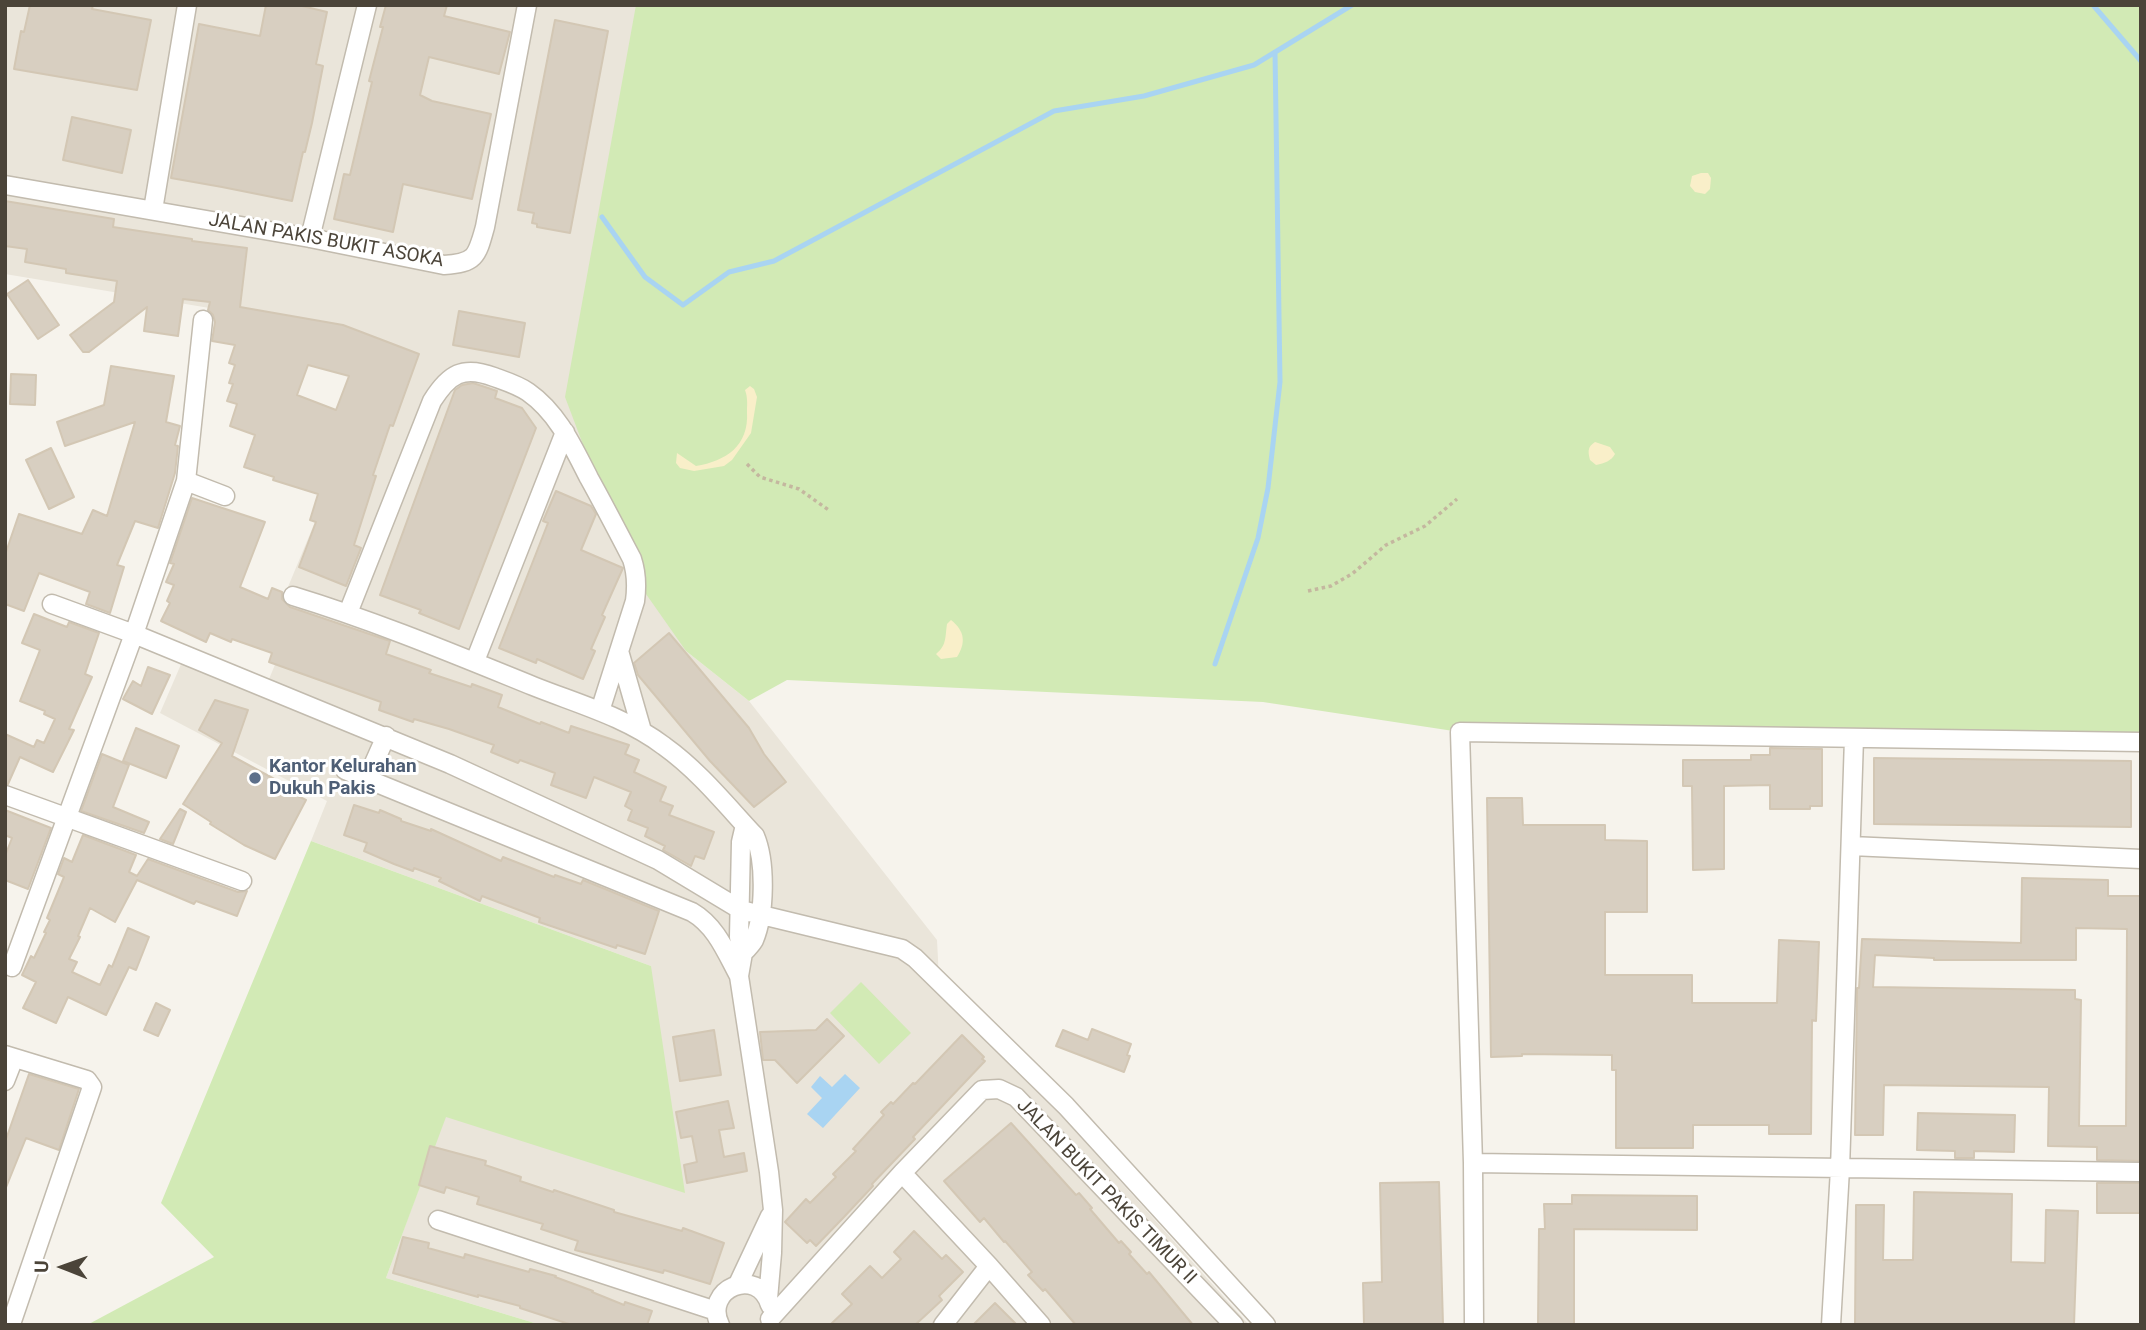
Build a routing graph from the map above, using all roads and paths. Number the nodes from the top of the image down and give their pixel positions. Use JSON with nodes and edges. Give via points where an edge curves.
{"nodes":[{"id":1,"x":187,"y":5,"type":"edge"},
{"id":2,"x":367,"y":5,"type":"edge"},
{"id":3,"x":527,"y":5,"type":"edge"},
{"id":4,"x":5,"y":185,"type":"edge"},
{"id":5,"x":153,"y":210,"type":"junction"},
{"id":6,"x":310,"y":238,"type":"junction"},
{"id":7,"x":203,"y":320,"type":"dead end"},
{"id":8,"x":565,"y":432,"type":"junction"},
{"id":9,"x":747,"y":464,"type":"dead end"},
{"id":10,"x":186,"y":481,"type":"junction"},
{"id":11,"x":225,"y":496,"type":"dead end"},
{"id":12,"x":1457,"y":499,"type":"dead end"},
{"id":13,"x":830,"y":511,"type":"dead end"},
{"id":14,"x":1308,"y":591,"type":"dead end"},
{"id":15,"x":293,"y":596,"type":"dead end"},
{"id":16,"x":52,"y":604,"type":"dead end"},
{"id":17,"x":348,"y":613,"type":"junction"},
{"id":18,"x":134,"y":634,"type":"junction"},
{"id":19,"x":619,"y":651,"type":"junction"},
{"id":20,"x":475,"y":661,"type":"junction"},
{"id":21,"x":600,"y":711,"type":"junction"},
{"id":22,"x":642,"y":731,"type":"junction"},
{"id":23,"x":386,"y":737,"type":"junction"},
{"id":24,"x":1854,"y":738,"type":"junction"},
{"id":25,"x":2141,"y":742,"type":"edge"},
{"id":26,"x":345,"y":770,"type":"dead end"},
{"id":27,"x":367,"y":779,"type":"junction"},
{"id":28,"x":5,"y":795,"type":"edge"},
{"id":29,"x":66,"y":817,"type":"junction"},
{"id":30,"x":745,"y":825,"type":"junction"},
{"id":31,"x":1851,"y":846,"type":"junction"},
{"id":32,"x":2141,"y":859,"type":"edge"},
{"id":33,"x":242,"y":881,"type":"dead end"},
{"id":34,"x":741,"y":910,"type":"junction"},
{"id":35,"x":760,"y":914,"type":"junction"},
{"id":36,"x":743,"y":953,"type":"junction"},
{"id":37,"x":12,"y":967,"type":"dead end"},
{"id":38,"x":739,"y":976,"type":"junction"},
{"id":39,"x":10,"y":1057,"type":"edge"},
{"id":40,"x":5,"y":1081,"type":"edge"},
{"id":41,"x":1473,"y":1163,"type":"junction"},
{"id":42,"x":1840,"y":1169,"type":"junction"},
{"id":43,"x":2141,"y":1172,"type":"edge"},
{"id":44,"x":902,"y":1173,"type":"junction"},
{"id":45,"x":773,"y":1210,"type":"junction"},
{"id":46,"x":438,"y":1220,"type":"dead end"},
{"id":47,"x":989,"y":1266,"type":"junction"},
{"id":48,"x":738,"y":1284,"type":"junction"},
{"id":49,"x":768,"y":1299,"type":"junction"},
{"id":50,"x":718,"y":1318,"type":"edge"},
{"id":51,"x":769,"y":1322,"type":"edge"},
{"id":52,"x":8,"y":1325,"type":"edge"},
{"id":53,"x":943,"y":1325,"type":"edge"},
{"id":54,"x":1041,"y":1325,"type":"edge"},
{"id":55,"x":1234,"y":1325,"type":"edge"},
{"id":56,"x":1266,"y":1325,"type":"edge"},
{"id":57,"x":1475,"y":1325,"type":"edge"},
{"id":58,"x":1831,"y":1325,"type":"edge"}],
"edges":[{"from":1,"to":5,"type":"street"},
{"from":2,"to":6,"type":"street"},
{"from":3,"to":6,"type":"street","name":"JALAN PAKIS BUKIT ASOKA","via":[[485,227],[472,258],[444,265]]},
{"from":4,"to":5,"type":"street","name":"JALAN PAKIS BUKIT ASOKA"},
{"from":5,"to":6,"type":"street","name":"JALAN PAKIS BUKIT ASOKA"},
{"from":7,"to":10,"type":"street"},
{"from":8,"to":17,"type":"street","via":[[526,390],[477,370],[459,374],[440,388]]},
{"from":8,"to":19,"type":"street","via":[[636,571],[635,601]]},
{"from":8,"to":20,"type":"street"},
{"from":9,"to":13,"type":"path","via":[[760,477],[799,489]]},
{"from":10,"to":11,"type":"street"},
{"from":10,"to":18,"type":"street"},
{"from":12,"to":14,"type":"path","via":[[1425,526],[1386,545],[1352,574],[1331,586]]},
{"from":15,"to":17,"type":"street"},
{"from":16,"to":18,"type":"street"},
{"from":17,"to":20,"type":"street"},
{"from":18,"to":23,"type":"street"},
{"from":18,"to":29,"type":"street"},
{"from":19,"to":21,"type":"street"},
{"from":19,"to":22,"type":"street"},
{"from":20,"to":21,"type":"street"},
{"from":21,"to":22,"type":"street"},
{"from":22,"to":30,"type":"street","via":[[708,784]]},
{"from":23,"to":27,"type":"street"},
{"from":23,"to":34,"type":"street","via":[[658,860]]},
{"from":24,"to":25,"type":"street"},
{"from":24,"to":31,"type":"street"},
{"from":24,"to":41,"type":"street","via":[[1460,732]]},
{"from":26,"to":27,"type":"street"},
{"from":27,"to":38,"type":"street","via":[[702,917]]},
{"from":28,"to":29,"type":"street"},
{"from":29,"to":33,"type":"street"},
{"from":29,"to":37,"type":"street"},
{"from":30,"to":34,"type":"street"},
{"from":30,"to":35,"type":"street","via":[[762,855]]},
{"from":31,"to":32,"type":"street"},
{"from":31,"to":42,"type":"street"},
{"from":34,"to":35,"type":"street"},
{"from":34,"to":36,"type":"street"},
{"from":35,"to":36,"type":"street","via":[[753,941]]},
{"from":35,"to":56,"type":"street","via":[[887,944],[915,958],[1066,1107]]},
{"from":36,"to":38,"type":"street"},
{"from":38,"to":45,"type":"street"},
{"from":39,"to":40,"type":"street"},
{"from":39,"to":52,"type":"street","via":[[87,1080],[92,1087]]},
{"from":41,"to":42,"type":"street"},
{"from":41,"to":57,"type":"street"},
{"from":42,"to":43,"type":"street"},
{"from":42,"to":58,"type":"street"},
{"from":44,"to":47,"type":"street"},
{"from":44,"to":51,"type":"street","name":"JALAN BUKIT PAKIS TIMUR II"},
{"from":44,"to":55,"type":"street","name":"JALAN BUKIT PAKIS TIMUR II","via":[[982,1090],[999,1088],[1016,1097]]},
{"from":45,"to":48,"type":"street"},
{"from":45,"to":49,"type":"street"},
{"from":46,"to":50,"type":"street"},
{"from":47,"to":53,"type":"street"},
{"from":47,"to":54,"type":"street"},
{"from":48,"to":49,"type":"street","via":[[756,1287]]},
{"from":48,"to":50,"type":"street","via":[[722,1294]]},
{"from":49,"to":51,"type":"street"}]}
